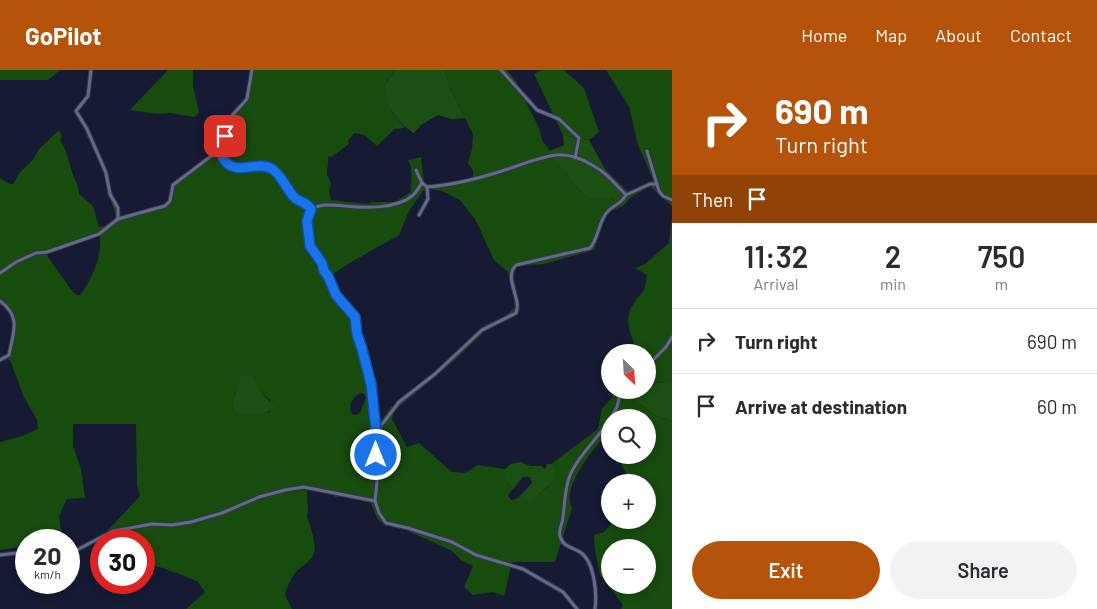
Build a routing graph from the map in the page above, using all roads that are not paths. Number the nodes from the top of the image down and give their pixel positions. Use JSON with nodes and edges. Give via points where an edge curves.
{"nodes":[{"id":1,"x":91,"y":70,"type":"edge"},
{"id":2,"x":252,"y":70,"type":"edge"},
{"id":3,"x":501,"y":70,"type":"edge"},
{"id":4,"x":647,"y":151,"type":"dead end"},
{"id":5,"x":220,"y":152,"type":"junction"},
{"id":6,"x":575,"y":158,"type":"junction"},
{"id":7,"x":416,"y":170,"type":"dead end"},
{"id":8,"x":422,"y":183,"type":"junction"},
{"id":9,"x":657,"y":184,"type":"junction"},
{"id":10,"x":427,"y":187,"type":"junction"},
{"id":11,"x":626,"y":195,"type":"junction"},
{"id":12,"x":672,"y":200,"type":"edge"},
{"id":13,"x":311,"y":209,"type":"junction"},
{"id":14,"x":419,"y":215,"type":"dead end"},
{"id":15,"x":118,"y":219,"type":"junction"},
{"id":16,"x":0,"y":273,"type":"edge"},
{"id":17,"x":0,"y":301,"type":"edge"},
{"id":18,"x":672,"y":337,"type":"edge"},
{"id":19,"x":656,"y":357,"type":"edge"},
{"id":20,"x":0,"y":360,"type":"edge"},
{"id":21,"x":376,"y":430,"type":"junction"},
{"id":22,"x":601,"y":433,"type":"edge"},
{"id":23,"x":375,"y":501,"type":"junction"},
{"id":24,"x":80,"y":548,"type":"edge"},
{"id":25,"x":15,"y":553,"type":"edge"},
{"id":26,"x":0,"y":555,"type":"edge"},
{"id":27,"x":577,"y":609,"type":"edge"},
{"id":28,"x":595,"y":609,"type":"edge"}],
"edges":[{"from":1,"to":15,"type":"street","via":[[88,96],[76,111],[106,173],[110,194],[118,208]]},
{"from":2,"to":5,"type":"street","via":[[247,99],[229,120]]},
{"from":3,"to":6,"type":"street","via":[[537,110],[559,119],[579,138]]},
{"from":4,"to":9,"type":"street"},
{"from":5,"to":13,"type":"street","via":[[229,166],[272,169],[295,199],[304,201]]},
{"from":5,"to":15,"type":"street","via":[[173,185],[166,206]]},
{"from":6,"to":10,"type":"street","via":[[556,155],[486,177]]},
{"from":6,"to":11,"type":"street","via":[[610,177]]},
{"from":7,"to":8,"type":"street"},
{"from":8,"to":10,"type":"street"},
{"from":8,"to":13,"type":"street","via":[[413,195],[389,206],[332,204]]},
{"from":9,"to":11,"type":"street"},
{"from":9,"to":12,"type":"street","via":[[663,196]]},
{"from":10,"to":14,"type":"street","via":[[428,199]]},
{"from":11,"to":21,"type":"street","via":[[622,202],[608,211],[590,248],[516,265],[511,276],[518,307],[516,313],[482,330],[399,402]]},
{"from":13,"to":21,"type":"street","via":[[307,221],[310,246],[322,263],[336,295],[355,317],[371,384]]},
{"from":15,"to":16,"type":"street","via":[[99,234],[36,253]]},
{"from":17,"to":20,"type":"street","via":[[13,316],[15,324],[9,355]]},
{"from":18,"to":19,"type":"street"},
{"from":21,"to":23,"type":"street"},
{"from":22,"to":28,"type":"street","via":[[572,470],[559,533],[564,544],[584,555],[594,580]]},
{"from":23,"to":24,"type":"street","via":[[304,487],[285,490],[191,522],[113,531]]},
{"from":23,"to":27,"type":"street","via":[[386,523],[452,542],[476,555],[523,569],[563,592]]},
{"from":25,"to":26,"type":"street"}]}
